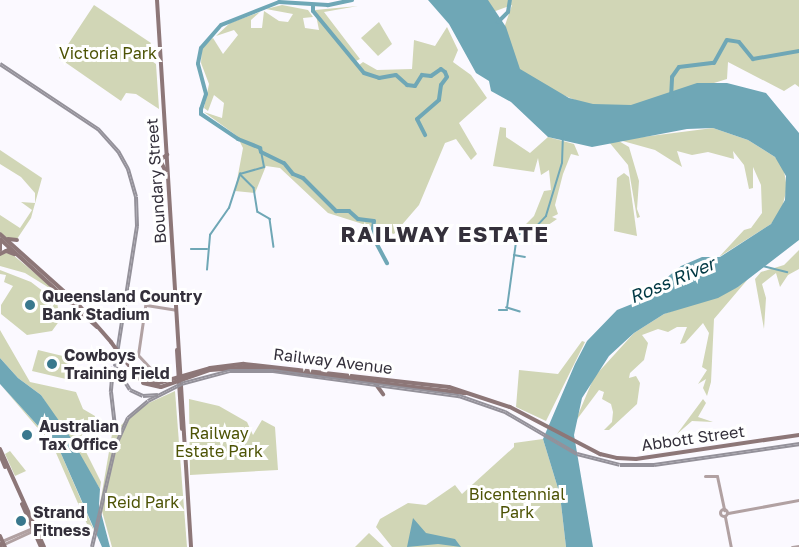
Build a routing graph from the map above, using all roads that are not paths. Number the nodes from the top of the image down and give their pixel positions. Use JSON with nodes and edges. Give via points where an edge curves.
{"nodes":[{"id":1,"x":156,"y":0,"type":"edge"},
{"id":2,"x":165,"y":123,"type":"junction"},
{"id":3,"x":166,"y":142,"type":"junction"},
{"id":4,"x":167,"y":155,"type":"junction"},
{"id":5,"x":168,"y":176,"type":"junction"},
{"id":6,"x":0,"y":237,"type":"edge"},
{"id":7,"x":18,"y":240,"type":"dead end"},
{"id":8,"x":10,"y":248,"type":"junction"},
{"id":9,"x":0,"y":252,"type":"edge"},
{"id":10,"x":71,"y":300,"type":"junction"},
{"id":11,"x":146,"y":300,"type":"dead end"},
{"id":12,"x":146,"y":305,"type":"junction"},
{"id":13,"x":176,"y":310,"type":"junction"},
{"id":14,"x":177,"y":333,"type":"junction"},
{"id":15,"x":119,"y":354,"type":"junction"},
{"id":16,"x":179,"y":355,"type":"junction"},
{"id":17,"x":187,"y":375,"type":"junction"},
{"id":18,"x":160,"y":379,"type":"dead end"},
{"id":19,"x":180,"y":380,"type":"junction"},
{"id":20,"x":372,"y":381,"type":"junction"},
{"id":21,"x":391,"y":384,"type":"junction"},
{"id":22,"x":170,"y":386,"type":"junction"},
{"id":23,"x":483,"y":397,"type":"junction"},
{"id":24,"x":180,"y":406,"type":"junction"},
{"id":25,"x":543,"y":423,"type":"joint"},
{"id":26,"x":799,"y":435,"type":"edge"},
{"id":27,"x":0,"y":449,"type":"edge"},
{"id":28,"x":0,"y":455,"type":"edge"},
{"id":29,"x":705,"y":476,"type":"dead end"},
{"id":30,"x":13,"y":480,"type":"junction"},
{"id":31,"x":799,"y":500,"type":"edge"},
{"id":32,"x":726,"y":511,"type":"junction"},
{"id":33,"x":35,"y":528,"type":"junction"},
{"id":34,"x":2,"y":543,"type":"edge"},
{"id":35,"x":799,"y":546,"type":"edge"},
{"id":36,"x":43,"y":547,"type":"edge"},
{"id":37,"x":190,"y":547,"type":"edge"},
{"id":38,"x":731,"y":547,"type":"edge"},
{"id":39,"x":792,"y":547,"type":"edge"}],
"edges":[{"from":1,"to":2,"type":"main road","name":"Boundary Street"},
{"from":2,"to":3,"type":"main road","name":"Boundary Street"},
{"from":2,"to":3,"type":"main road","via":[[159,131]]},
{"from":3,"to":4,"type":"main road","name":"Boundary Street"},
{"from":4,"to":5,"type":"main road","name":"Boundary Street"},
{"from":4,"to":5,"type":"main road","via":[[160,160]]},
{"from":5,"to":13,"type":"main road","name":"Boundary Street"},
{"from":6,"to":7,"type":"main road"},
{"from":6,"to":8,"type":"main road"},
{"from":6,"to":9,"type":"main road"},
{"from":8,"to":9,"type":"main road"},
{"from":8,"to":10,"type":"main road"},
{"from":8,"to":10,"type":"main road"},
{"from":10,"to":15,"type":"main road","bridge":true},
{"from":11,"to":12,"type":"street"},
{"from":12,"to":13,"type":"street"},
{"from":12,"to":18,"type":"street","via":[[138,355]]},
{"from":13,"to":14,"type":"main road","name":"Boundary Street"},
{"from":14,"to":16,"type":"main road","name":"Boundary Street"},
{"from":14,"to":19,"type":"main road","name":"Boundary Street"},
{"from":15,"to":19,"type":"main road","via":[[145,382]]},
{"from":15,"to":22,"type":"main road","via":[[139,381],[155,387]]},
{"from":16,"to":17,"type":"main road","via":[[182,373]]},
{"from":16,"to":19,"type":"main road","name":"Boundary Street"},
{"from":17,"to":19,"type":"main road","name":"Railway Avenue"},
{"from":17,"to":23,"type":"main road","name":"Railway Avenue","via":[[210,368],[256,364],[448,387]]},
{"from":19,"to":20,"type":"main road","name":"Railway Avenue","via":[[210,370],[249,367]]},
{"from":19,"to":22,"type":"main road"},
{"from":19,"to":24,"type":"main road","name":"Boundary Street"},
{"from":19,"to":37,"type":"main road","name":"Boundary Street"},
{"from":20,"to":21,"type":"main road","name":"Railway Avenue"},
{"from":20,"to":21,"type":"main road","via":[[385,392]]},
{"from":21,"to":23,"type":"main road","name":"Railway Avenue"},
{"from":22,"to":24,"type":"main road","via":[[176,388]]},
{"from":23,"to":25,"type":"main road","name":"Railway Avenue"},
{"from":24,"to":37,"type":"main road","name":"Boundary Street"},
{"from":25,"to":26,"type":"main road","name":"Abbott Street","via":[[608,456],[636,459]]},
{"from":27,"to":30,"type":"main road"},
{"from":28,"to":30,"type":"main road"},
{"from":29,"to":32,"type":"street","via":[[717,476]]},
{"from":30,"to":33,"type":"main road"},
{"from":31,"to":32,"type":"street"},
{"from":32,"to":38,"type":"street"},
{"from":33,"to":34,"type":"street"},
{"from":33,"to":36,"type":"main road"},
{"from":35,"to":39,"type":"street"}]}
